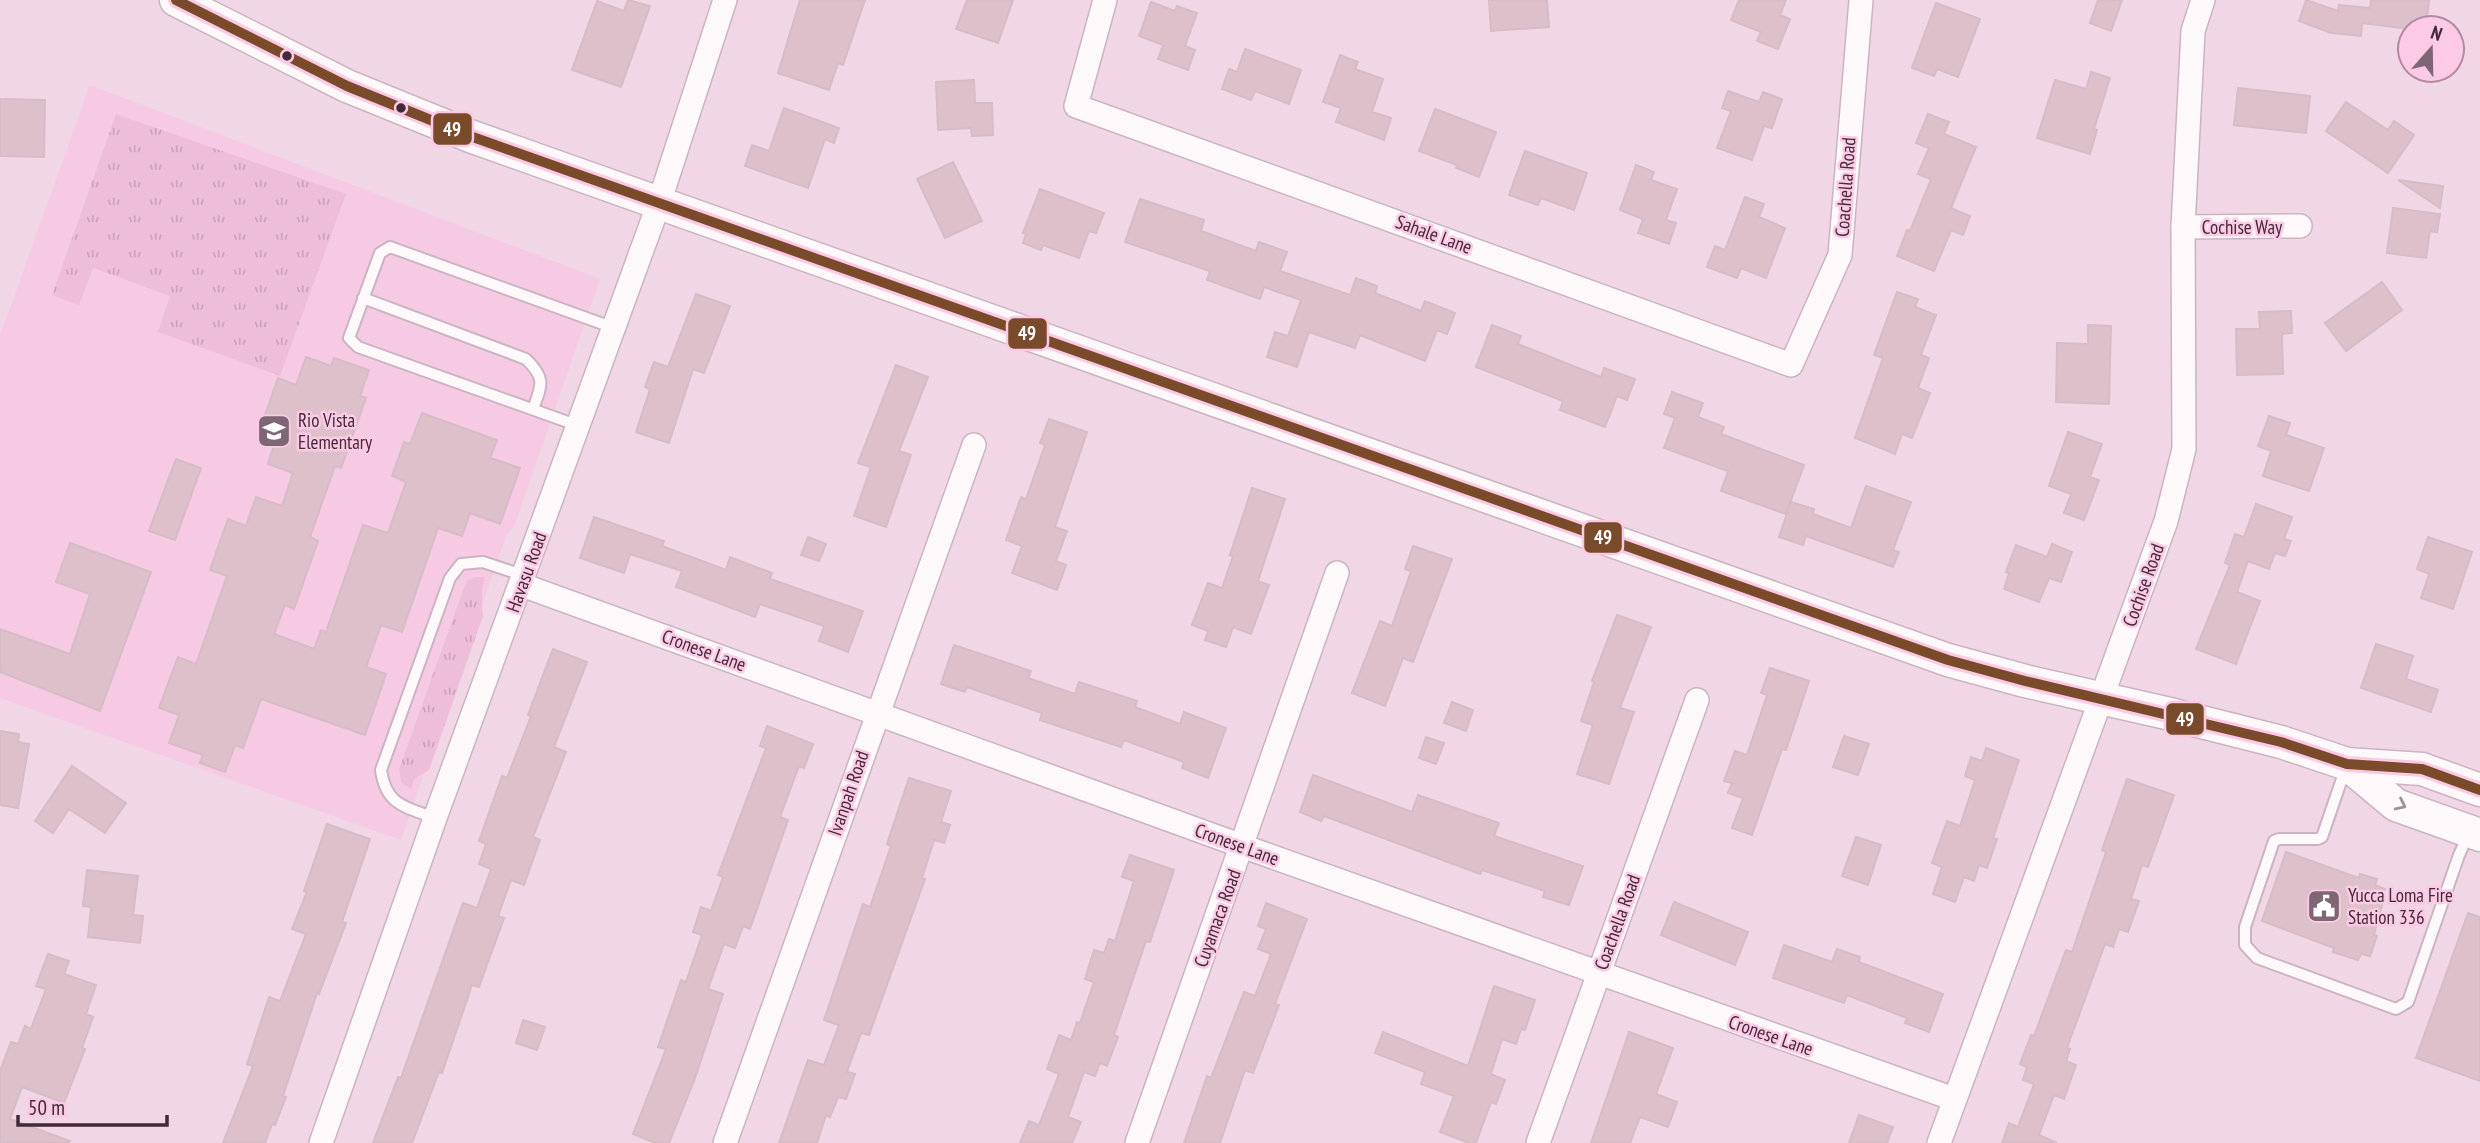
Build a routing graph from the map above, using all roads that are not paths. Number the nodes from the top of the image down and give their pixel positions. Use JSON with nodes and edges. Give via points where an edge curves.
{"nodes":[{"id":1,"x":176,"y":0,"type":"edge"},
{"id":2,"x":725,"y":0,"type":"edge"},
{"id":3,"x":1105,"y":0,"type":"edge"},
{"id":4,"x":1861,"y":0,"type":"edge"},
{"id":5,"x":2203,"y":0,"type":"edge"},
{"id":6,"x":659,"y":202,"type":"junction"},
{"id":7,"x":2300,"y":226,"type":"dead end"},
{"id":8,"x":2183,"y":227,"type":"junction"},
{"id":9,"x":363,"y":298,"type":"junction"},
{"id":10,"x":614,"y":328,"type":"junction"},
{"id":11,"x":1791,"y":365,"type":"joint"},
{"id":12,"x":533,"y":409,"type":"junction"},
{"id":13,"x":579,"y":426,"type":"junction"},
{"id":14,"x":974,"y":445,"type":"dead end"},
{"id":15,"x":1336,"y":573,"type":"dead end"},
{"id":16,"x":523,"y":580,"type":"junction"},
{"id":17,"x":2102,"y":698,"type":"junction"},
{"id":18,"x":1697,"y":700,"type":"dead end"},
{"id":19,"x":877,"y":713,"type":"junction"},
{"id":20,"x":2347,"y":764,"type":"junction"},
{"id":21,"x":2480,"y":790,"type":"edge"},
{"id":22,"x":435,"y":818,"type":"junction"},
{"id":23,"x":2475,"y":833,"type":"edge"},
{"id":24,"x":1242,"y":846,"type":"junction"},
{"id":25,"x":1599,"y":974,"type":"junction"},
{"id":26,"x":1954,"y":1099,"type":"junction"},
{"id":27,"x":321,"y":1143,"type":"edge"},
{"id":28,"x":725,"y":1143,"type":"edge"},
{"id":29,"x":1137,"y":1143,"type":"edge"},
{"id":30,"x":1538,"y":1143,"type":"edge"},
{"id":31,"x":1939,"y":1143,"type":"edge"}],
"edges":[{"from":1,"to":6,"type":"main road","via":[[347,86],[470,136]]},
{"from":2,"to":6,"type":"street","name":"Havasu Road"},
{"from":3,"to":11,"type":"street","name":"Sahale Lane","via":[[1076,106]]},
{"from":4,"to":11,"type":"street","name":"Coachella Road","via":[[1840,255]]},
{"from":5,"to":8,"type":"street","name":"Cochise Road","via":[[2193,31]]},
{"from":6,"to":10,"type":"street","name":"Havasu Road"},
{"from":6,"to":17,"type":"main road","via":[[1948,660]]},
{"from":7,"to":8,"type":"street","name":"Cochise Way"},
{"from":8,"to":17,"type":"street","name":"Cochise Road","via":[[2184,449],[2166,521]]},
{"from":9,"to":10,"type":"lane","via":[[380,253],[390,247]]},
{"from":9,"to":12,"type":"lane","via":[[526,359],[542,384]]},
{"from":9,"to":12,"type":"lane","via":[[349,338],[358,346]]},
{"from":10,"to":13,"type":"street","name":"Havasu Road"},
{"from":12,"to":13,"type":"lane"},
{"from":13,"to":16,"type":"street","name":"Havasu Road"},
{"from":14,"to":19,"type":"street","name":"Ivanpah Road"},
{"from":15,"to":24,"type":"street","name":"Cuyamaca Road"},
{"from":16,"to":19,"type":"street","name":"Cronese Lane"},
{"from":16,"to":22,"type":"street","name":"Havasu Road"},
{"from":16,"to":22,"type":"lane","via":[[483,562],[461,564],[450,578],[381,770],[383,786],[396,803]]},
{"from":17,"to":20,"type":"main road","via":[[2281,742]]},
{"from":17,"to":26,"type":"street","name":"Cochise Road"},
{"from":18,"to":25,"type":"street","name":"Coachella Road"},
{"from":19,"to":24,"type":"street","name":"Cronese Lane"},
{"from":19,"to":28,"type":"street","name":"Ivanpah Road"},
{"from":20,"to":21,"type":"main road","via":[[2422,769]]},
{"from":20,"to":23,"type":"main road","one_way":true,"via":[[2396,805]]},
{"from":20,"to":23,"type":"lane","via":[[2322,837],[2273,841],[2245,927],[2245,945],[2257,958],[2396,1009],[2403,1007],[2459,855]]},
{"from":22,"to":27,"type":"street","name":"Havasu Road"},
{"from":24,"to":25,"type":"street","name":"Cronese Lane"},
{"from":24,"to":29,"type":"street","name":"Cuyamaca Road"},
{"from":25,"to":26,"type":"street","name":"Cronese Lane"},
{"from":25,"to":30,"type":"street","name":"Coachella Road"},
{"from":26,"to":31,"type":"street","name":"Cochise Road"}]}
